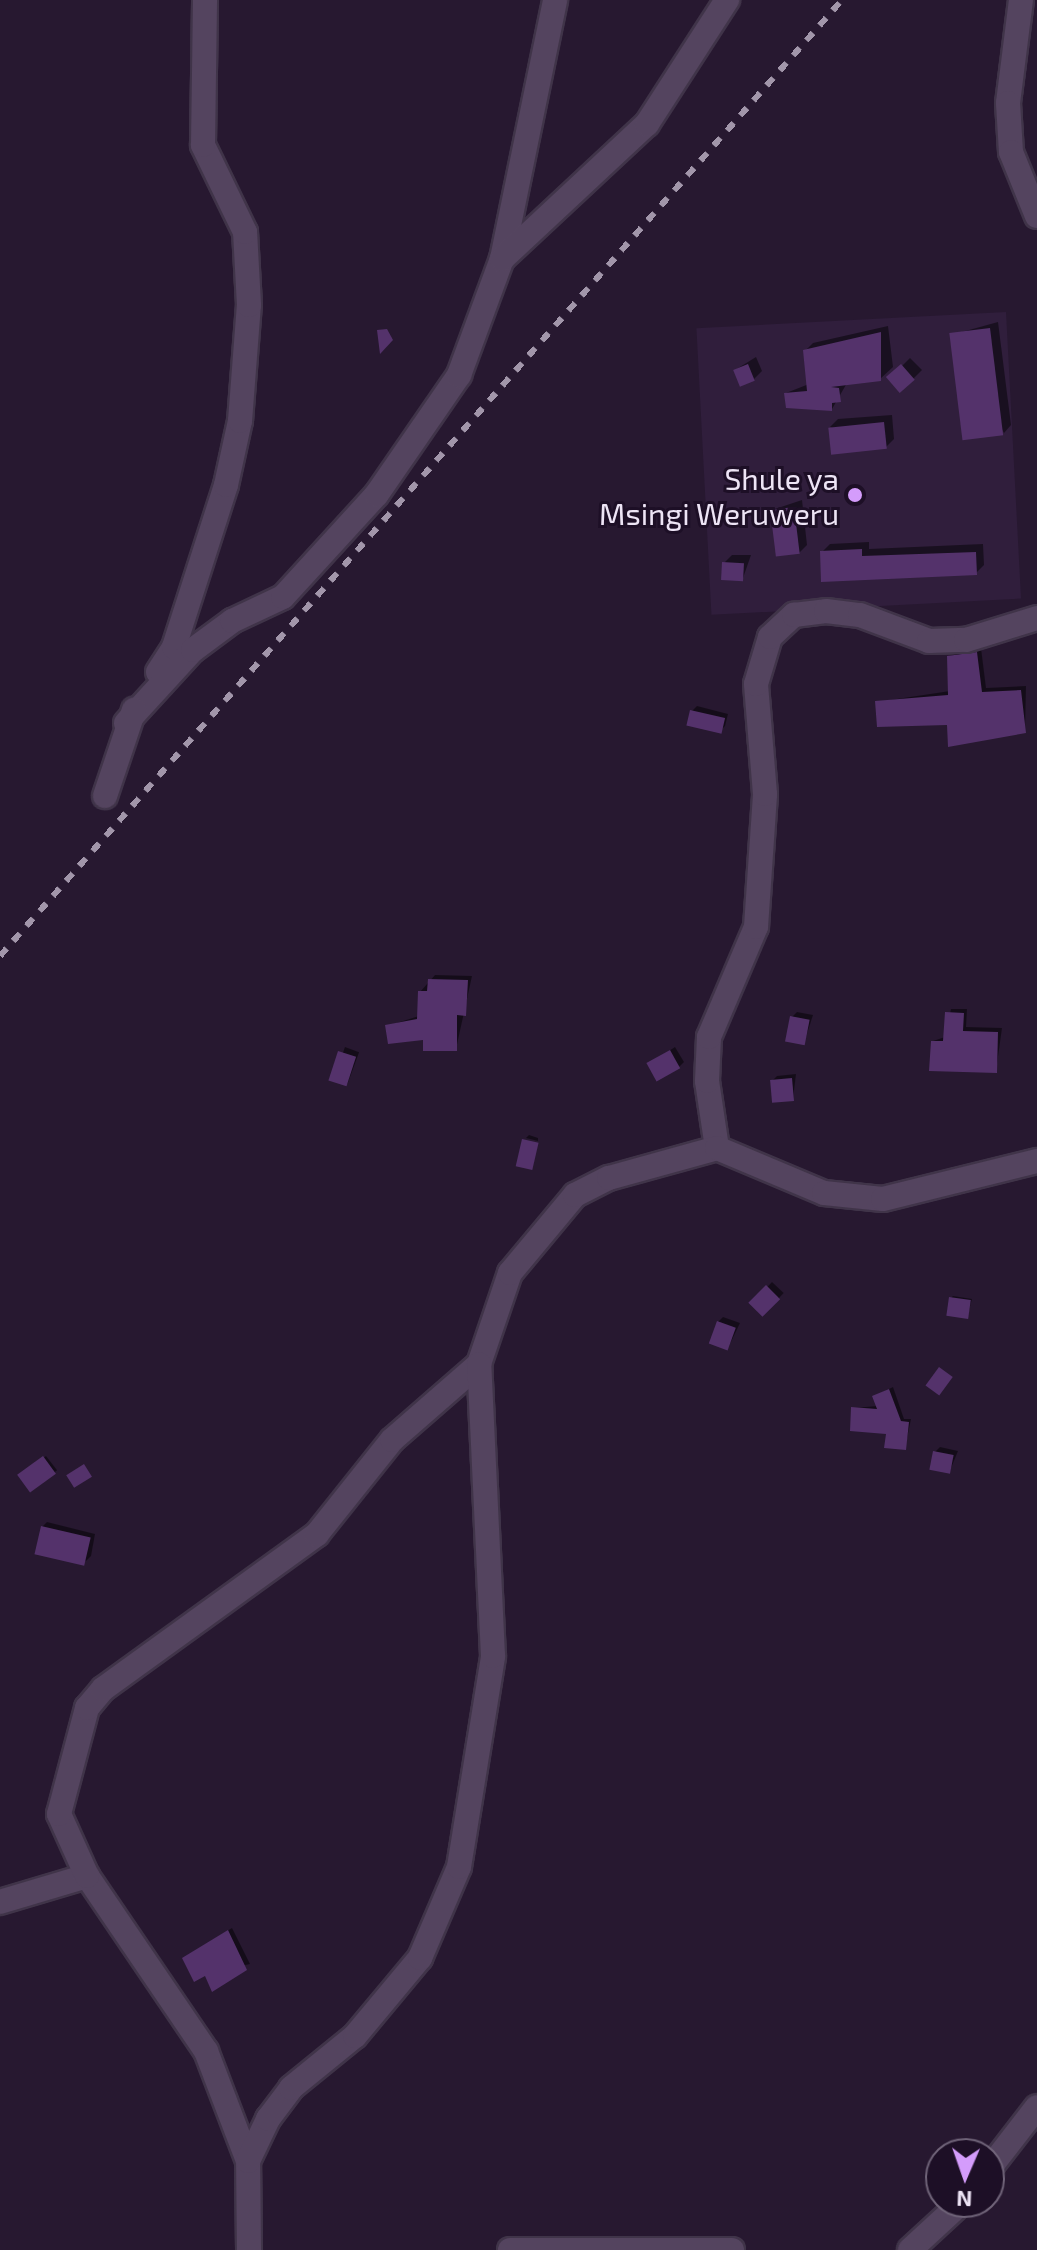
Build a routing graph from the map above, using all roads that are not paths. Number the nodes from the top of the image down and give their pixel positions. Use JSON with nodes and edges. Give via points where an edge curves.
{"nodes":[{"id":1,"x":205,"y":0,"type":"edge"},
{"id":2,"x":555,"y":0,"type":"edge"},
{"id":3,"x":727,"y":0,"type":"edge"},
{"id":4,"x":1021,"y":0,"type":"edge"},
{"id":5,"x":1037,"y":216,"type":"edge"},
{"id":6,"x":502,"y":259,"type":"junction"},
{"id":7,"x":1037,"y":618,"type":"edge"},
{"id":8,"x":126,"y":723,"type":"junction"},
{"id":9,"x":105,"y":796,"type":"dead end"},
{"id":10,"x":717,"y":1148,"type":"junction"},
{"id":11,"x":1037,"y":1159,"type":"edge"},
{"id":12,"x":1037,"y":1182,"type":"edge"},
{"id":13,"x":479,"y":1364,"type":"junction"},
{"id":14,"x":87,"y":1876,"type":"junction"},
{"id":15,"x":0,"y":1902,"type":"edge"},
{"id":16,"x":1037,"y":2107,"type":"edge"},
{"id":17,"x":1005,"y":2148,"type":"edge"},
{"id":18,"x":248,"y":2161,"type":"junction"},
{"id":19,"x":945,"y":2218,"type":"edge"},
{"id":20,"x":249,"y":2250,"type":"edge"},
{"id":21,"x":510,"y":2250,"type":"edge"},
{"id":22,"x":732,"y":2250,"type":"edge"},
{"id":23,"x":910,"y":2250,"type":"edge"}],
"edges":[{"from":1,"to":8,"type":"street","via":[[203,145],[236,206],[250,270],[240,421],[174,647]]},
{"from":2,"to":6,"type":"street"},
{"from":3,"to":6,"type":"street","via":[[647,124]]},
{"from":4,"to":5,"type":"street","via":[[1008,103],[1011,152]]},
{"from":6,"to":8,"type":"street","via":[[459,375],[377,494],[283,597],[232,621],[193,650]]},
{"from":7,"to":10,"type":"street","via":[[966,640],[929,641],[860,615],[826,611],[794,615],[770,637],[756,684],[765,794],[756,927],[709,1037],[707,1081]]},
{"from":8,"to":9,"type":"street"},
{"from":10,"to":11,"type":"street","via":[[824,1193],[883,1199]]},
{"from":10,"to":13,"type":"street","via":[[683,1154],[575,1195],[510,1273]]},
{"from":11,"to":12,"type":"street"},
{"from":13,"to":14,"type":"street","via":[[392,1440],[317,1534],[103,1689],[87,1708],[59,1814]]},
{"from":13,"to":18,"type":"street","via":[[493,1656],[459,1867],[420,1958],[355,2036],[291,2088]]},
{"from":14,"to":15,"type":"street"},
{"from":14,"to":18,"type":"street","via":[[187,2016]]},
{"from":16,"to":17,"type":"street"},
{"from":18,"to":20,"type":"street"},
{"from":19,"to":23,"type":"street"},
{"from":21,"to":22,"type":"street"}]}
